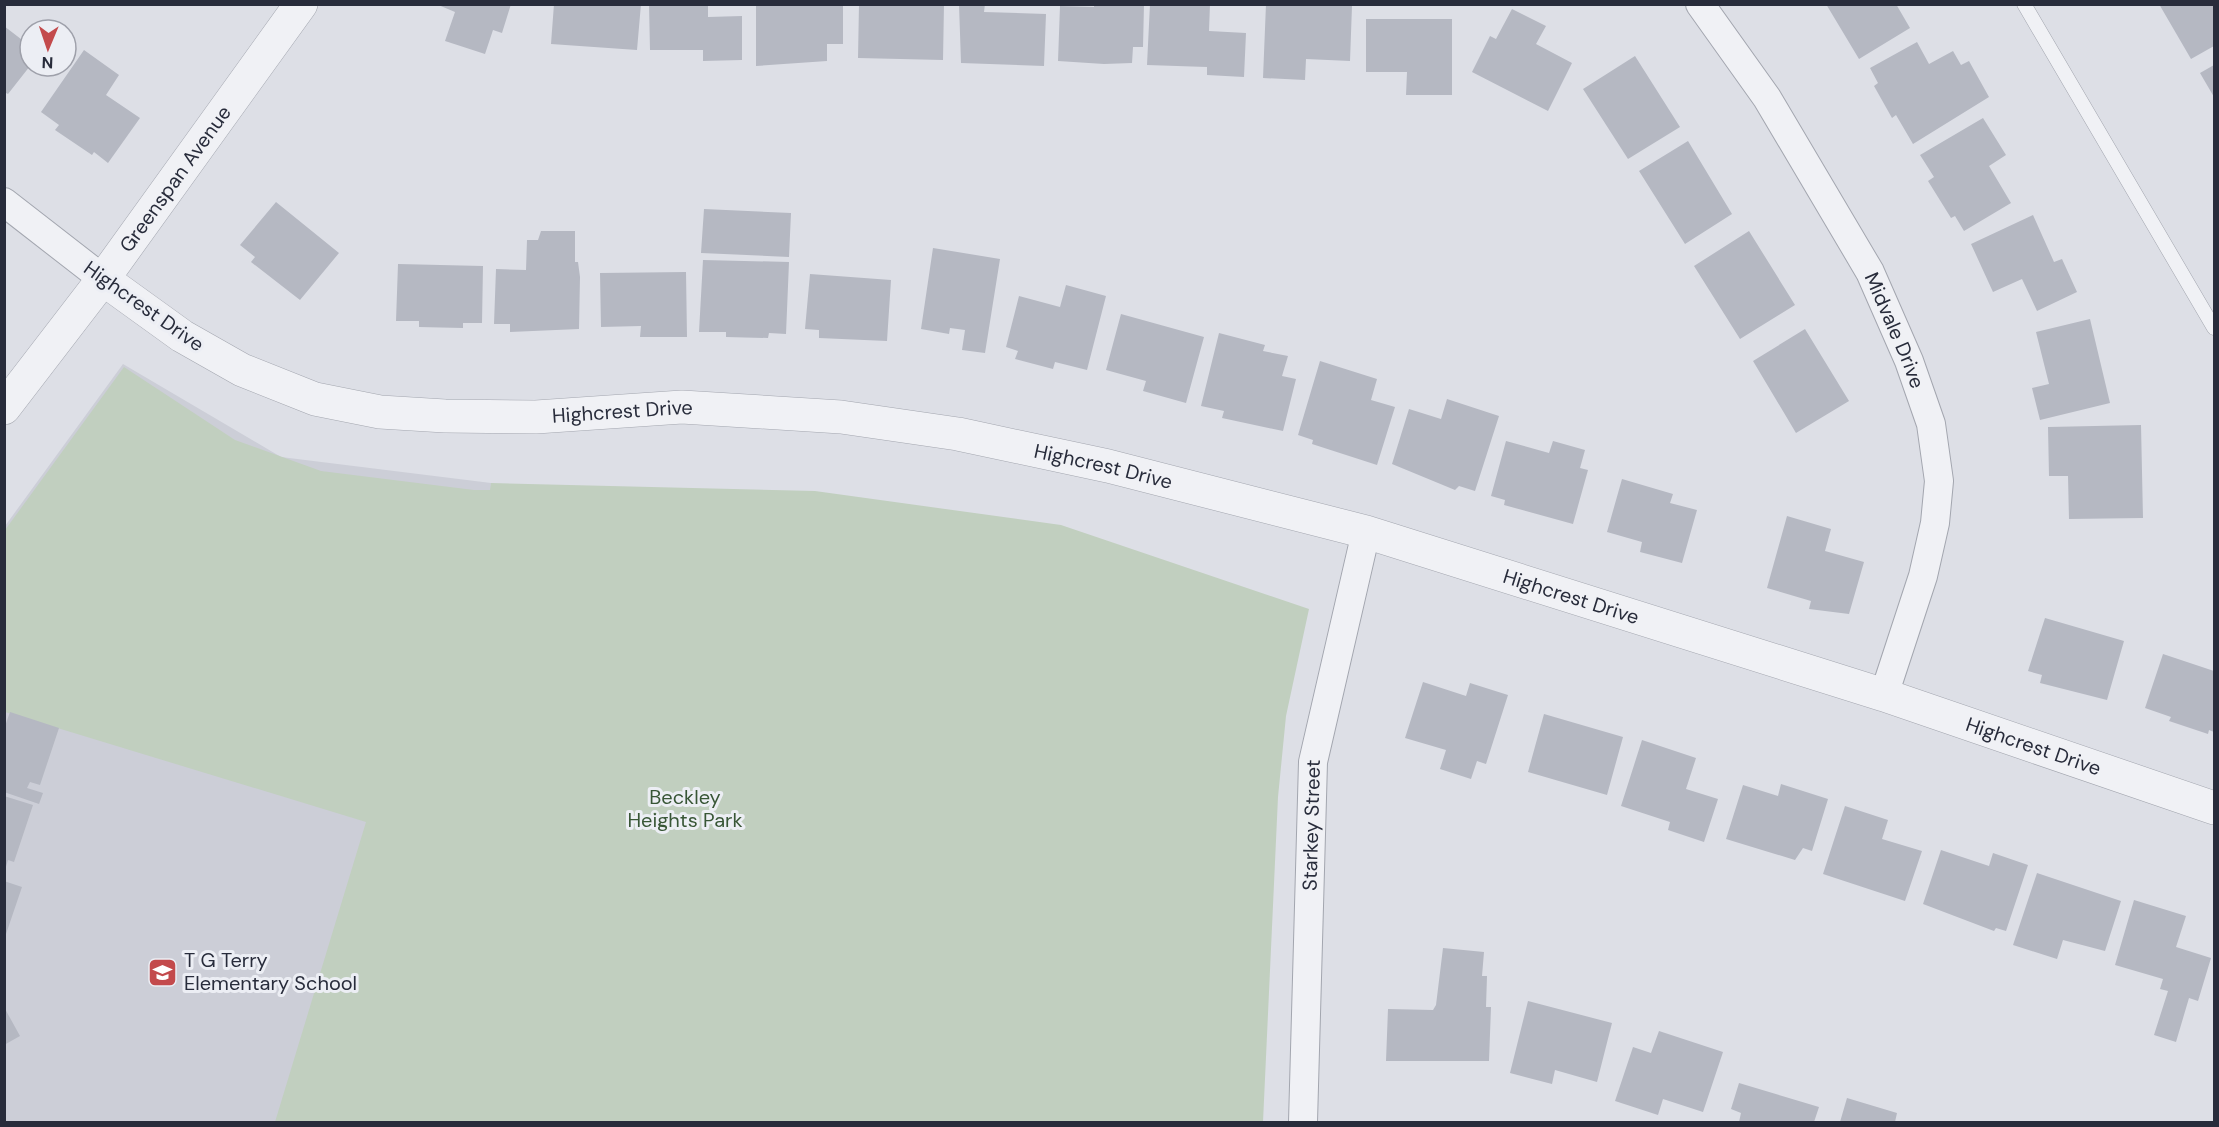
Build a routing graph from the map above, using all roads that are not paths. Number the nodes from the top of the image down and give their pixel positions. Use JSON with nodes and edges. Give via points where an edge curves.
{"nodes":[{"id":1,"x":302,"y":4,"type":"edge"},
{"id":2,"x":1700,"y":4,"type":"edge"},
{"id":3,"x":2024,"y":4,"type":"edge"},
{"id":4,"x":4,"y":202,"type":"edge"},
{"id":5,"x":104,"y":279,"type":"junction"},
{"id":6,"x":2214,"y":328,"type":"edge"},
{"id":7,"x":4,"y":408,"type":"edge"},
{"id":8,"x":1366,"y":532,"type":"junction"},
{"id":9,"x":1884,"y":696,"type":"junction"},
{"id":10,"x":2214,"y":808,"type":"edge"},
{"id":11,"x":1303,"y":1122,"type":"edge"}],
"edges":[{"from":1,"to":5,"type":"street","name":"Greenspan Avenue"},
{"from":2,"to":9,"type":"street","name":"Midvale Drive","via":[[1767,99],[1870,272],[1909,361],[1931,424],[1939,481],[1935,523],[1923,576]]},
{"from":3,"to":6,"type":"lane"},
{"from":4,"to":5,"type":"street","name":"Highcrest Drive"},
{"from":5,"to":7,"type":"street","name":"Greenspan Avenue"},
{"from":5,"to":8,"type":"street","name":"Highcrest Drive","via":[[182,336],[242,370],[315,399],[380,412],[445,416],[536,417],[682,406],[841,417],[958,434],[1108,466]]},
{"from":8,"to":9,"type":"street","name":"Highcrest Drive"},
{"from":8,"to":11,"type":"street","name":"Starkey Street","via":[[1313,762]]},
{"from":9,"to":10,"type":"street","name":"Highcrest Drive"}]}
